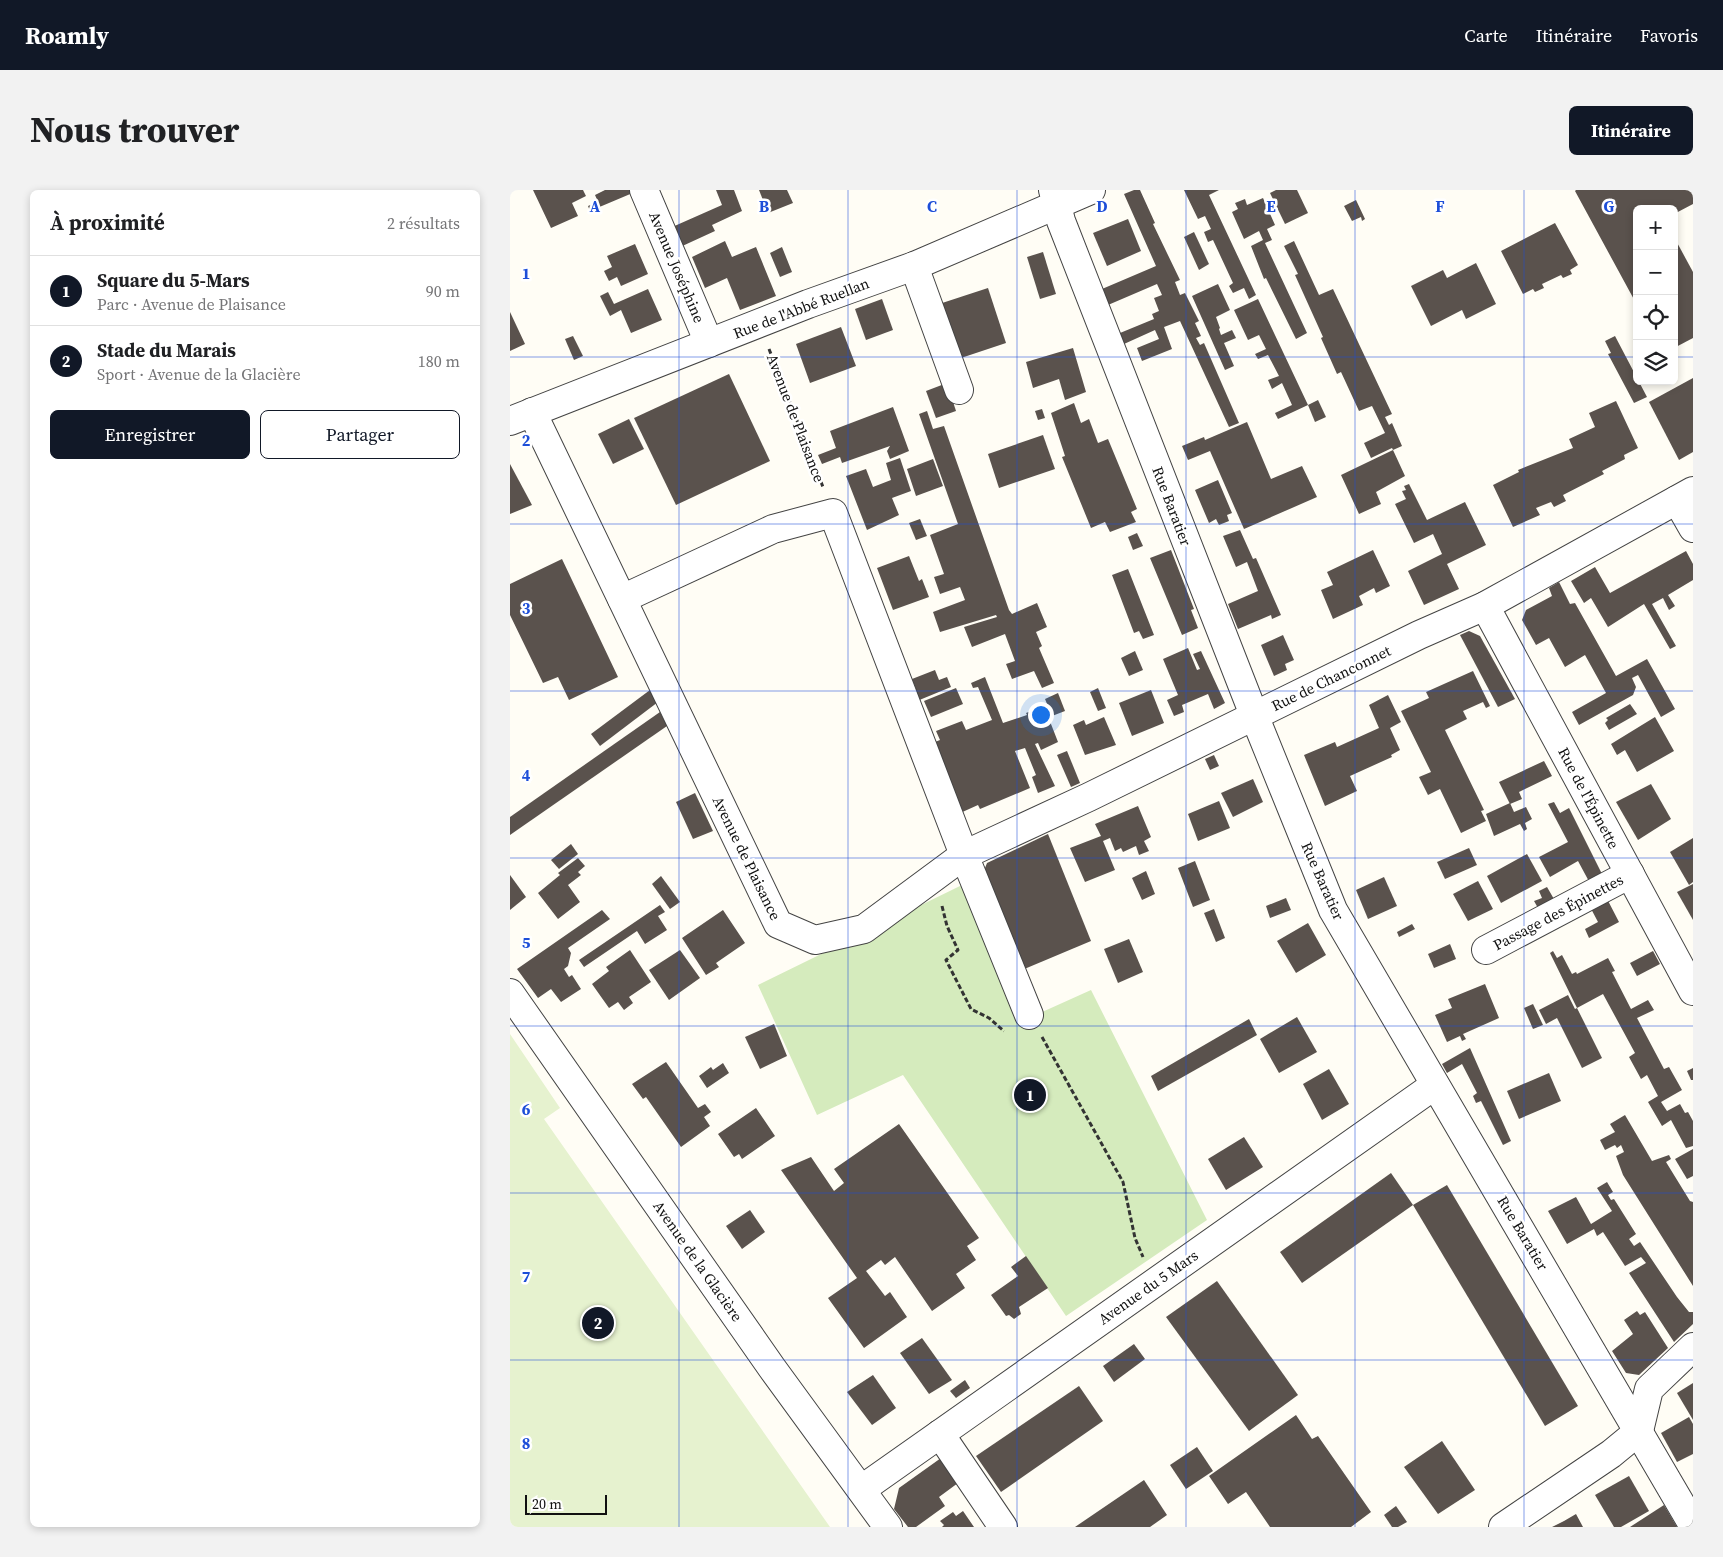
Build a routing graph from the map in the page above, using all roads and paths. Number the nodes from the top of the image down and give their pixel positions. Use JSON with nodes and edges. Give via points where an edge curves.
{"nodes":[{"id":1,"x":644,"y":190,"type":"edge"},
{"id":2,"x":1091,"y":190,"type":"edge"},
{"id":3,"x":1054,"y":197,"type":"edge"},
{"id":4,"x":914,"y":266,"type":"junction"},
{"id":5,"x":758,"y":324,"type":"junction"},
{"id":6,"x":709,"y":344,"type":"junction"},
{"id":7,"x":959,"y":390,"type":"dead end"},
{"id":8,"x":521,"y":417,"type":"edge"},
{"id":9,"x":1685,"y":496,"type":"edge"},
{"id":10,"x":833,"y":514,"type":"junction"},
{"id":11,"x":1693,"y":528,"type":"edge"},
{"id":12,"x":622,"y":599,"type":"junction"},
{"id":13,"x":1485,"y":606,"type":"junction"},
{"id":14,"x":1254,"y":715,"type":"junction"},
{"id":15,"x":964,"y":855,"type":"junction"},
{"id":16,"x":1630,"y":874,"type":"junction"},
{"id":17,"x":934,"y":877,"type":"junction"},
{"id":18,"x":1486,"y":950,"type":"dead end"},
{"id":19,"x":1693,"y":991,"type":"edge"},
{"id":20,"x":510,"y":993,"type":"edge"},
{"id":21,"x":1031,"y":1026,"type":"joint"},
{"id":22,"x":1011,"y":1037,"type":"dead end"},
{"id":23,"x":1435,"y":1085,"type":"junction"},
{"id":24,"x":1154,"y":1283,"type":"junction"},
{"id":25,"x":1693,"y":1347,"type":"edge"},
{"id":26,"x":1639,"y":1430,"type":"junction"},
{"id":27,"x":940,"y":1434,"type":"junction"},
{"id":28,"x":862,"y":1489,"type":"junction"},
{"id":29,"x":1693,"y":1525,"type":"edge"},
{"id":30,"x":888,"y":1527,"type":"edge"},
{"id":31,"x":1003,"y":1527,"type":"edge"},
{"id":32,"x":1503,"y":1527,"type":"edge"}],
"edges":[{"from":1,"to":6,"type":"street","name":"Avenue Joséphine"},
{"from":2,"to":3,"type":"street","name":"Rue de l'Abbé Ruellan"},
{"from":3,"to":4,"type":"street","name":"Rue de l'Abbé Ruellan"},
{"from":3,"to":14,"type":"street","name":"Rue Baratier"},
{"from":4,"to":5,"type":"street","name":"Rue de l'Abbé Ruellan"},
{"from":4,"to":7,"type":"street"},
{"from":5,"to":6,"type":"street","name":"Rue de l'Abbé Ruellan"},
{"from":5,"to":10,"type":"path","name":"Avenue de Plaisance"},
{"from":6,"to":8,"type":"street","name":"Rue de l'Abbé Ruellan"},
{"from":8,"to":12,"type":"street","name":"Avenue de Plaisance"},
{"from":9,"to":11,"type":"street"},
{"from":9,"to":13,"type":"street","name":"Rue de Chanconnet"},
{"from":10,"to":12,"type":"street","via":[[773,529]]},
{"from":10,"to":15,"type":"street"},
{"from":12,"to":17,"type":"street","name":"Avenue de Plaisance","via":[[778,924],[816,940],[864,929]]},
{"from":13,"to":14,"type":"street","name":"Rue de Chanconnet"},
{"from":13,"to":16,"type":"street","name":"Rue de l'Épinette"},
{"from":14,"to":15,"type":"street","name":"Rue de Chanconnet"},
{"from":14,"to":23,"type":"street","name":"Rue Baratier","via":[[1333,910]]},
{"from":15,"to":17,"type":"street","name":"Avenue de Plaisance"},
{"from":15,"to":21,"type":"street"},
{"from":16,"to":18,"type":"street","name":"Passage des Épinettes"},
{"from":16,"to":19,"type":"street","name":"Rue de l'Épinette"},
{"from":17,"to":22,"type":"path","via":[[947,926],[958,950],[946,960],[971,1009],[989,1018]]},
{"from":20,"to":28,"type":"street","name":"Avenue de la Glacière","via":[[772,1368]]},
{"from":21,"to":24,"type":"path","via":[[1041,1034],[1123,1182],[1135,1238]]},
{"from":23,"to":24,"type":"street","name":"Avenue du 5 Mars"},
{"from":23,"to":26,"type":"street","name":"Rue Baratier"},
{"from":24,"to":27,"type":"street","name":"Avenue du 5 Mars"},
{"from":25,"to":26,"type":"street","via":[[1649,1389]]},
{"from":26,"to":29,"type":"street","name":"Rue Baratier"},
{"from":26,"to":32,"type":"street","via":[[1611,1454]]},
{"from":27,"to":28,"type":"street","name":"Avenue du 5 Mars"},
{"from":27,"to":31,"type":"street"},
{"from":28,"to":30,"type":"street","name":"Avenue de la Glacière"}]}
